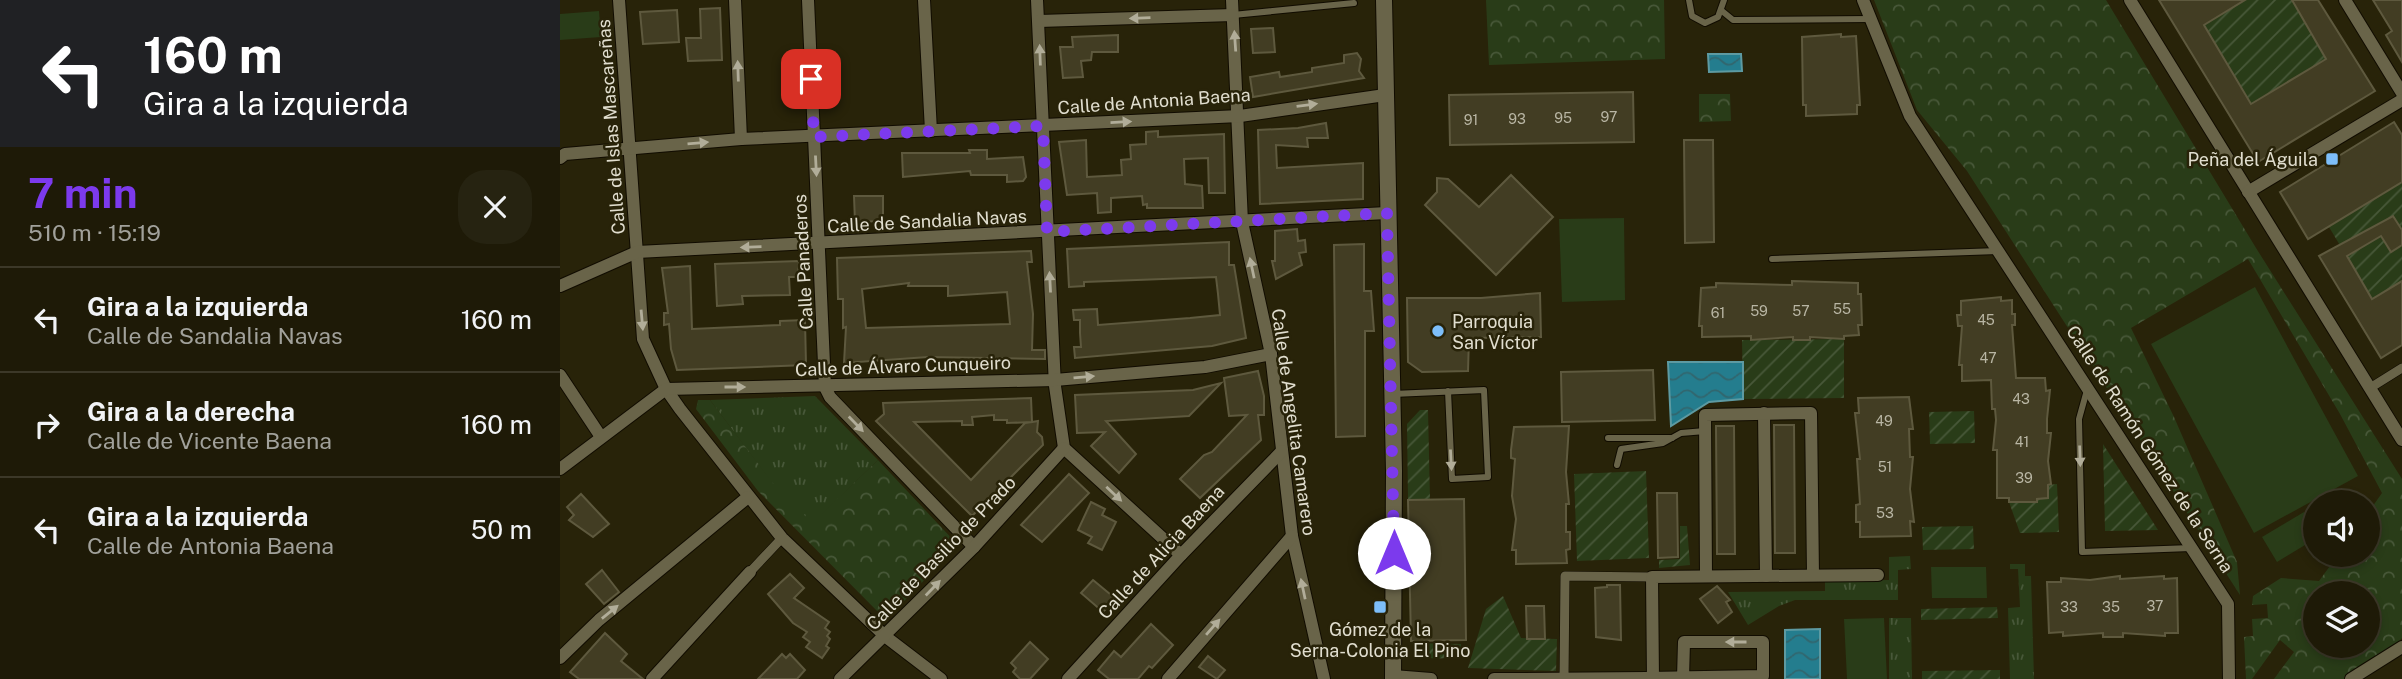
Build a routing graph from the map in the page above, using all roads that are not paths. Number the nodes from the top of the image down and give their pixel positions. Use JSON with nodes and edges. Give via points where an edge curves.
{"nodes":[{"id":1,"x":619,"y":0,"type":"edge"},
{"id":2,"x":735,"y":0,"type":"edge"},
{"id":3,"x":808,"y":0,"type":"edge"},
{"id":4,"x":924,"y":0,"type":"edge"},
{"id":5,"x":1037,"y":0,"type":"edge"},
{"id":6,"x":1233,"y":0,"type":"edge"},
{"id":7,"x":1384,"y":0,"type":"edge"},
{"id":8,"x":1689,"y":0,"type":"edge"},
{"id":9,"x":1724,"y":0,"type":"edge"},
{"id":10,"x":1863,"y":0,"type":"edge"},
{"id":11,"x":2130,"y":0,"type":"edge"},
{"id":12,"x":2345,"y":0,"type":"edge"},
{"id":13,"x":1354,"y":3,"type":"dead end"},
{"id":14,"x":1722,"y":11,"type":"junction"},
{"id":15,"x":1233,"y":15,"type":"junction"},
{"id":16,"x":1871,"y":19,"type":"junction"},
{"id":17,"x":1039,"y":21,"type":"junction"},
{"id":18,"x":2402,"y":93,"type":"edge"},
{"id":19,"x":1385,"y":96,"type":"junction"},
{"id":20,"x":2402,"y":100,"type":"edge"},
{"id":21,"x":1240,"y":116,"type":"junction"},
{"id":22,"x":1043,"y":126,"type":"junction"},
{"id":23,"x":931,"y":131,"type":"junction"},
{"id":24,"x":814,"y":137,"type":"junction"},
{"id":25,"x":741,"y":139,"type":"junction"},
{"id":26,"x":630,"y":149,"type":"junction"},
{"id":27,"x":560,"y":158,"type":"edge"},
{"id":28,"x":2248,"y":191,"type":"junction"},
{"id":29,"x":1387,"y":213,"type":"junction"},
{"id":30,"x":1242,"y":222,"type":"junction"},
{"id":31,"x":1047,"y":232,"type":"junction"},
{"id":32,"x":819,"y":245,"type":"junction"},
{"id":33,"x":2000,"y":251,"type":"junction"},
{"id":34,"x":637,"y":252,"type":"junction"},
{"id":35,"x":1772,"y":259,"type":"dead end"},
{"id":36,"x":560,"y":286,"type":"edge"},
{"id":37,"x":1271,"y":354,"type":"junction"},
{"id":38,"x":2402,"y":368,"type":"edge"},
{"id":39,"x":560,"y":375,"type":"edge"},
{"id":40,"x":1055,"y":380,"type":"junction"},
{"id":41,"x":825,"y":387,"type":"junction"},
{"id":42,"x":2087,"y":388,"type":"junction"},
{"id":43,"x":2370,"y":388,"type":"junction"},
{"id":44,"x":666,"y":389,"type":"junction"},
{"id":45,"x":1448,"y":391,"type":"junction"},
{"id":46,"x":1391,"y":394,"type":"junction"},
{"id":47,"x":1764,"y":413,"type":"junction"},
{"id":48,"x":1705,"y":431,"type":"junction"},
{"id":49,"x":601,"y":437,"type":"junction"},
{"id":50,"x":1608,"y":438,"type":"dead end"},
{"id":51,"x":1674,"y":438,"type":"junction"},
{"id":52,"x":2402,"y":440,"type":"edge"},
{"id":53,"x":1064,"y":448,"type":"junction"},
{"id":54,"x":1282,"y":452,"type":"junction"},
{"id":55,"x":1617,"y":465,"type":"dead end"},
{"id":56,"x":560,"y":469,"type":"edge"},
{"id":57,"x":748,"y":497,"type":"junction"},
{"id":58,"x":1292,"y":536,"type":"junction"},
{"id":59,"x":782,"y":538,"type":"junction"},
{"id":60,"x":974,"y":547,"type":"junction"},
{"id":61,"x":2192,"y":548,"type":"junction"},
{"id":62,"x":1181,"y":555,"type":"junction"},
{"id":63,"x":750,"y":572,"type":"joint"},
{"id":64,"x":1813,"y":575,"type":"junction"},
{"id":65,"x":1878,"y":575,"type":"dead end"},
{"id":66,"x":1706,"y":576,"type":"junction"},
{"id":67,"x":1766,"y":576,"type":"junction"},
{"id":68,"x":1652,"y":577,"type":"junction"},
{"id":69,"x":886,"y":637,"type":"junction"},
{"id":70,"x":2402,"y":647,"type":"edge"},
{"id":71,"x":560,"y":658,"type":"edge"},
{"id":72,"x":2372,"y":673,"type":"edge"},
{"id":73,"x":1393,"y":677,"type":"edge"},
{"id":74,"x":1683,"y":678,"type":"edge"},
{"id":75,"x":652,"y":679,"type":"edge"},
{"id":76,"x":840,"y":679,"type":"edge"},
{"id":77,"x":941,"y":679,"type":"edge"},
{"id":78,"x":1068,"y":679,"type":"edge"},
{"id":79,"x":1168,"y":679,"type":"edge"},
{"id":80,"x":1324,"y":679,"type":"edge"},
{"id":81,"x":1430,"y":679,"type":"edge"},
{"id":82,"x":1494,"y":679,"type":"edge"},
{"id":83,"x":1564,"y":679,"type":"edge"},
{"id":84,"x":1653,"y":679,"type":"edge"},
{"id":85,"x":2229,"y":679,"type":"edge"},
{"id":86,"x":2351,"y":679,"type":"edge"}],
"edges":[{"from":1,"to":26,"type":"street","name":"Calle de Islas Mascareñas"},
{"from":25,"to":2,"type":"street","one_way":true},
{"from":3,"to":24,"type":"street","name":"Calle Panaderos"},
{"from":4,"to":23,"type":"street"},
{"from":5,"to":17,"type":"street"},
{"from":6,"to":15,"type":"street","name":"Calle de Angelita Camarero"},
{"from":7,"to":19,"type":"street"},
{"from":8,"to":14,"type":"lane","via":[[1698,22],[1711,22]]},
{"from":9,"to":14,"type":"lane"},
{"from":10,"to":16,"type":"street","name":"Calle de Ramón Gómez de la Serna"},
{"from":11,"to":28,"type":"street"},
{"from":12,"to":18,"type":"street"},
{"from":13,"to":15,"type":"lane"},
{"from":14,"to":16,"type":"lane","via":[[1733,20]]},
{"from":15,"to":17,"type":"street","one_way":true},
{"from":21,"to":15,"type":"street","name":"Calle de Angelita Camarero","one_way":true},
{"from":16,"to":33,"type":"street","name":"Calle de Ramón Gómez de la Serna","via":[[1910,116]]},
{"from":22,"to":17,"type":"street","one_way":true},
{"from":21,"to":19,"type":"street","name":"Calle de Antonia Baena","one_way":true},
{"from":19,"to":29,"type":"street"},
{"from":20,"to":28,"type":"street"},
{"from":22,"to":21,"type":"street","name":"Calle de Antonia Baena","one_way":true},
{"from":21,"to":30,"type":"street","name":"Calle de Angelita Camarero"},
{"from":22,"to":23,"type":"street","name":"Calle de Antonia Baena"},
{"from":22,"to":31,"type":"street"},
{"from":23,"to":24,"type":"street","name":"Calle de Antonia Baena"},
{"from":24,"to":25,"type":"street","name":"Calle de Antonia Baena"},
{"from":24,"to":32,"type":"street","name":"Calle Panaderos","one_way":true},
{"from":26,"to":25,"type":"street","name":"Calle de Antonia Baena","one_way":true},
{"from":26,"to":27,"type":"street","name":"Calle de Antonia Baena"},
{"from":26,"to":34,"type":"street","name":"Calle de Islas Mascareñas"},
{"from":28,"to":43,"type":"street"},
{"from":29,"to":30,"type":"street","name":"Calle de Sandalia Navas"},
{"from":29,"to":46,"type":"street"},
{"from":30,"to":31,"type":"street","name":"Calle de Sandalia Navas"},
{"from":37,"to":30,"type":"street","name":"Calle de Angelita Camarero","one_way":true},
{"from":31,"to":32,"type":"street","name":"Calle de Sandalia Navas"},
{"from":40,"to":31,"type":"street","one_way":true},
{"from":32,"to":34,"type":"street","name":"Calle de Sandalia Navas","one_way":true},
{"from":32,"to":41,"type":"street","name":"Calle Panaderos"},
{"from":33,"to":35,"type":"lane"},
{"from":33,"to":42,"type":"street","name":"Calle de Ramón Gómez de la Serna"},
{"from":34,"to":36,"type":"street"},
{"from":34,"to":44,"type":"street","name":"Calle de Islas Mascareñas","one_way":true,"via":[[643,339]]},
{"from":40,"to":37,"type":"street","name":"Calle de Álvaro Cunqueiro","one_way":true,"via":[[1205,367]]},
{"from":37,"to":54,"type":"street","name":"Calle de Angelita Camarero"},
{"from":38,"to":43,"type":"street"},
{"from":39,"to":49,"type":"street"},
{"from":40,"to":41,"type":"street","name":"Calle de Álvaro Cunqueiro"},
{"from":40,"to":53,"type":"street"},
{"from":44,"to":41,"type":"street","name":"Calle de Álvaro Cunqueiro","one_way":true},
{"from":41,"to":60,"type":"street","one_way":true},
{"from":42,"to":61,"type":"street","name":"Calle de Ramón Gómez de la Serna"},
{"from":42,"to":61,"type":"lane","one_way":true,"via":[[2079,419],[2082,552]]},
{"from":43,"to":52,"type":"street"},
{"from":44,"to":49,"type":"street"},
{"from":44,"to":57,"type":"street","name":"Calle de Islas Mascareñas"},
{"from":45,"to":45,"type":"lane","one_way":true,"via":[[1452,479],[1488,477],[1484,390]]},
{"from":45,"to":46,"type":"lane"},
{"from":46,"to":73,"type":"street"},
{"from":47,"to":48,"type":"street","via":[[1705,415]]},
{"from":47,"to":64,"type":"street","via":[[1811,413]]},
{"from":47,"to":67,"type":"street"},
{"from":48,"to":51,"type":"lane"},
{"from":48,"to":66,"type":"street"},
{"from":49,"to":56,"type":"street"},
{"from":50,"to":51,"type":"lane"},
{"from":51,"to":55,"type":"lane","via":[[1621,449]]},
{"from":53,"to":60,"type":"street","name":"Calle de Basilio de Prado"},
{"from":53,"to":62,"type":"street","one_way":true},
{"from":54,"to":58,"type":"street","name":"Calle de Angelita Camarero"},
{"from":54,"to":62,"type":"street","name":"Calle de Alicia Baena"},
{"from":57,"to":59,"type":"street","name":"Calle de Islas Mascareñas"},
{"from":71,"to":57,"type":"street","one_way":true},
{"from":79,"to":58,"type":"street","one_way":true},
{"from":80,"to":58,"type":"street","name":"Calle de Angelita Camarero","one_way":true},
{"from":59,"to":63,"type":"street"},
{"from":59,"to":69,"type":"street","name":"Calle de Islas Mascareñas"},
{"from":69,"to":60,"type":"street","name":"Calle de Basilio de Prado","one_way":true},
{"from":61,"to":85,"type":"street","name":"Calle de Ramón Gómez de la Serna","via":[[2228,604]]},
{"from":62,"to":78,"type":"street","name":"Calle de Alicia Baena"},
{"from":63,"to":75,"type":"street"},
{"from":64,"to":65,"type":"street"},
{"from":64,"to":67,"type":"street"},
{"from":66,"to":67,"type":"street"},
{"from":66,"to":68,"type":"street"},
{"from":68,"to":83,"type":"street","via":[[1565,576]]},
{"from":68,"to":84,"type":"street"},
{"from":69,"to":76,"type":"street","name":"Calle de Basilio de Prado"},
{"from":69,"to":77,"type":"street","name":"Calle de Islas Mascareñas"},
{"from":70,"to":72,"type":"street"},
{"from":72,"to":86,"type":"street"},
{"from":73,"to":81,"type":"street"},
{"from":74,"to":74,"type":"street","one_way":true,"via":[[1763,676],[1763,642],[1684,642]]},
{"from":74,"to":84,"type":"street"},
{"from":82,"to":83,"type":"street"},
{"from":83,"to":84,"type":"street"}]}
